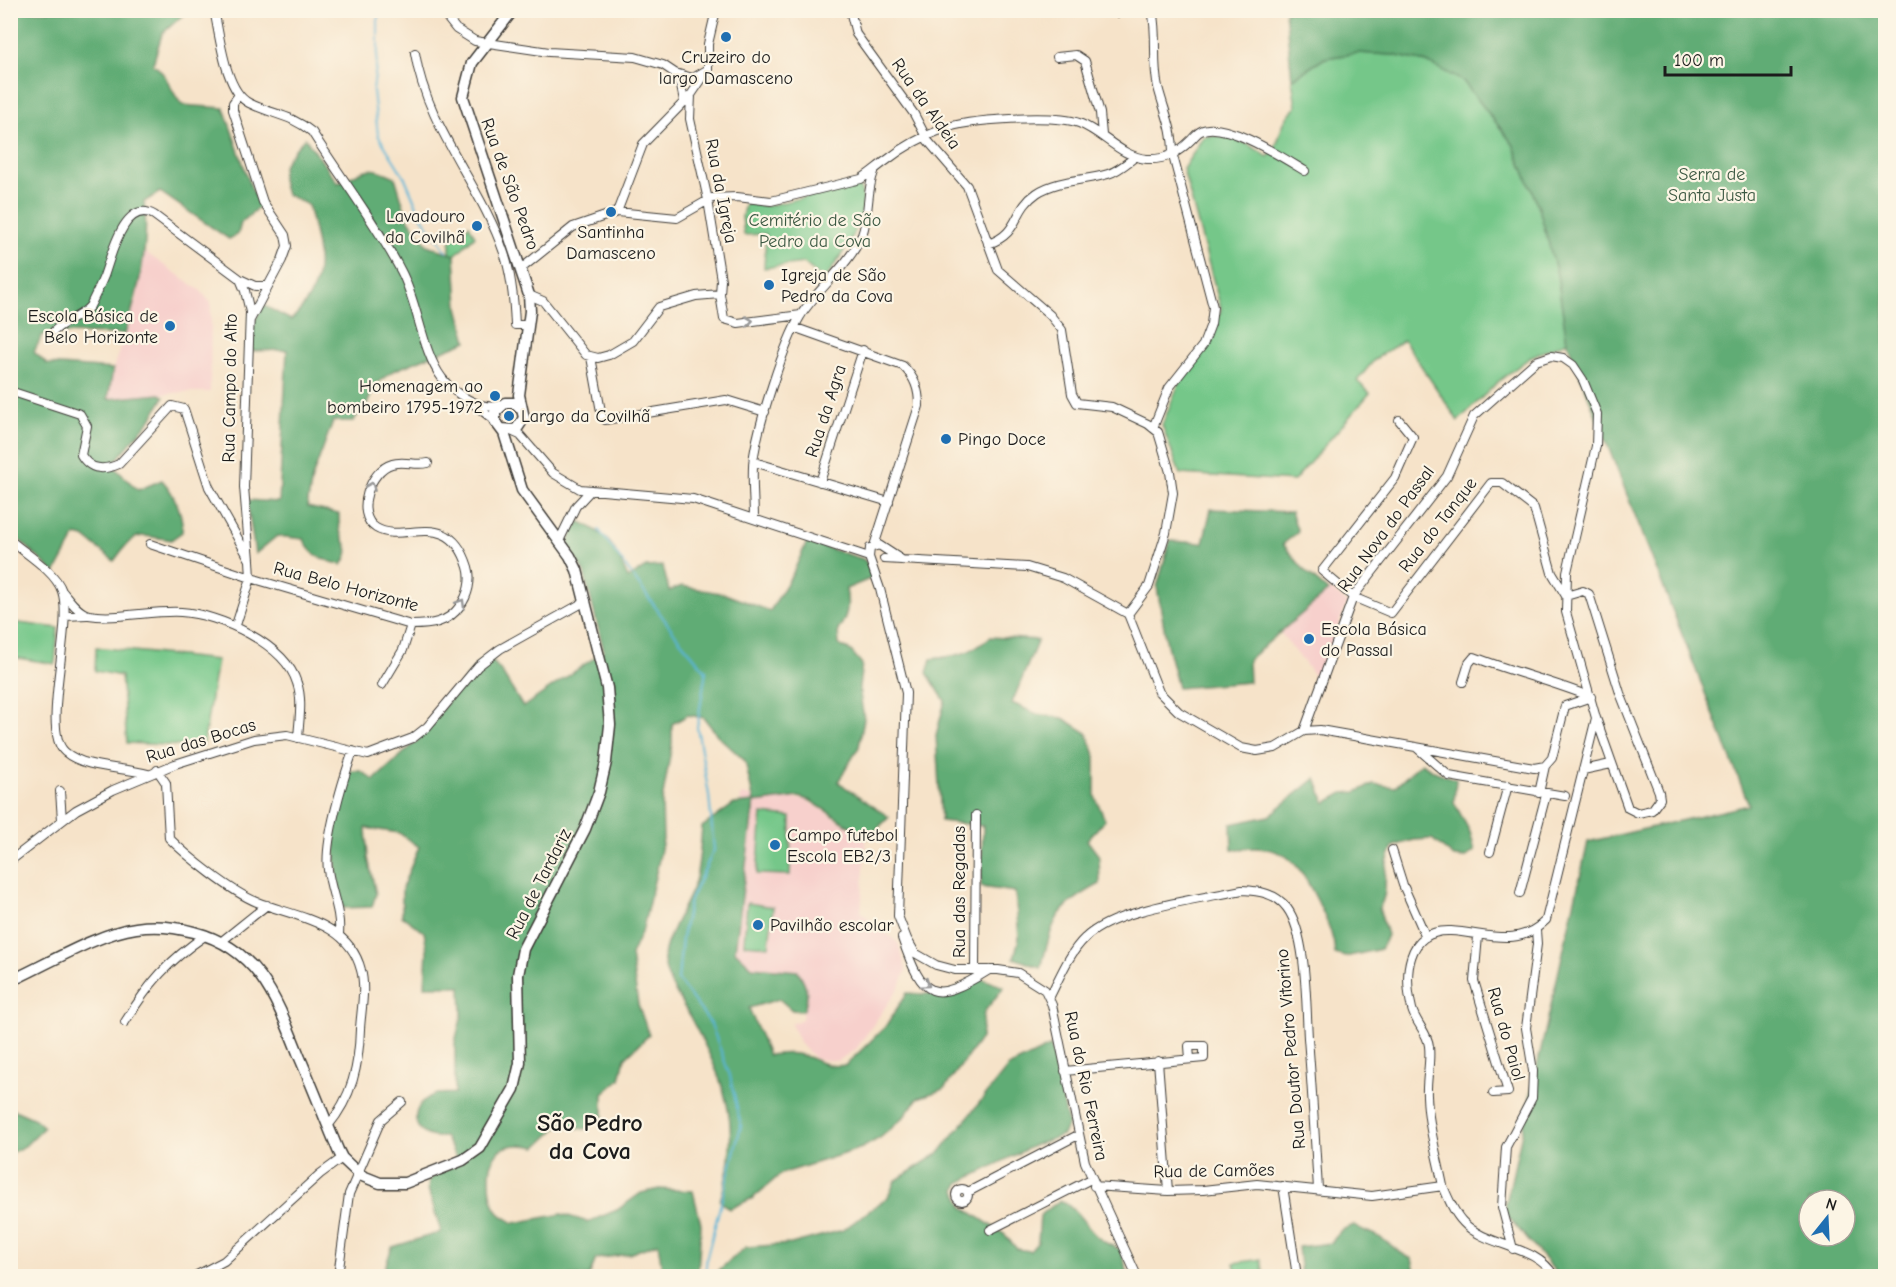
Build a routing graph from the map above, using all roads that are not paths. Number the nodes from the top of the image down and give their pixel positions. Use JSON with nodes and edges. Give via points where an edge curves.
{"nodes":[{"id":1,"x":214,"y":10,"type":"edge"},
{"id":2,"x":441,"y":10,"type":"edge"},
{"id":3,"x":513,"y":10,"type":"edge"},
{"id":4,"x":716,"y":10,"type":"edge"},
{"id":5,"x":850,"y":10,"type":"edge"},
{"id":6,"x":1113,"y":10,"type":"edge"},
{"id":7,"x":1129,"y":10,"type":"edge"},
{"id":8,"x":1152,"y":10,"type":"edge"},
{"id":9,"x":487,"y":43,"type":"junction"},
{"id":10,"x":415,"y":53,"type":"dead end"},
{"id":11,"x":1057,"y":57,"type":"dead end"},
{"id":12,"x":708,"y":70,"type":"junction"},
{"id":13,"x":675,"y":73,"type":"junction"},
{"id":14,"x":238,"y":96,"type":"junction"},
{"id":15,"x":687,"y":98,"type":"junction"},
{"id":16,"x":1102,"y":135,"type":"junction"},
{"id":17,"x":925,"y":138,"type":"junction"},
{"id":18,"x":1173,"y":156,"type":"junction"},
{"id":19,"x":1135,"y":157,"type":"junction"},
{"id":20,"x":1305,"y":171,"type":"dead end"},
{"id":21,"x":874,"y":172,"type":"junction"},
{"id":22,"x":708,"y":200,"type":"junction"},
{"id":23,"x":617,"y":212,"type":"junction"},
{"id":24,"x":988,"y":244,"type":"junction"},
{"id":25,"x":522,"y":268,"type":"junction"},
{"id":26,"x":240,"y":279,"type":"junction"},
{"id":27,"x":268,"y":286,"type":"junction"},
{"id":28,"x":720,"y":294,"type":"junction"},
{"id":29,"x":529,"y":295,"type":"junction"},
{"id":30,"x":801,"y":315,"type":"junction"},
{"id":31,"x":249,"y":320,"type":"junction"},
{"id":32,"x":528,"y":325,"type":"junction"},
{"id":33,"x":796,"y":328,"type":"junction"},
{"id":34,"x":54,"y":331,"type":"dead end"},
{"id":35,"x":863,"y":350,"type":"junction"},
{"id":36,"x":591,"y":357,"type":"junction"},
{"id":37,"x":519,"y":383,"type":"junction"},
{"id":38,"x":10,"y":391,"type":"edge"},
{"id":39,"x":470,"y":400,"type":"junction"},
{"id":40,"x":503,"y":404,"type":"junction"},
{"id":41,"x":521,"y":409,"type":"junction"},
{"id":42,"x":765,"y":412,"type":"junction"},
{"id":43,"x":1399,"y":420,"type":"dead end"},
{"id":44,"x":523,"y":423,"type":"junction"},
{"id":45,"x":503,"y":427,"type":"junction"},
{"id":46,"x":1153,"y":428,"type":"junction"},
{"id":47,"x":526,"y":441,"type":"junction"},
{"id":48,"x":754,"y":462,"type":"junction"},
{"id":49,"x":428,"y":463,"type":"dead end"},
{"id":50,"x":820,"y":482,"type":"junction"},
{"id":51,"x":591,"y":490,"type":"junction"},
{"id":52,"x":889,"y":502,"type":"junction"},
{"id":53,"x":754,"y":519,"type":"junction"},
{"id":54,"x":10,"y":540,"type":"edge"},
{"id":55,"x":559,"y":541,"type":"junction"},
{"id":56,"x":150,"y":544,"type":"dead end"},
{"id":57,"x":877,"y":554,"type":"junction"},
{"id":58,"x":250,"y":560,"type":"junction"},
{"id":59,"x":251,"y":578,"type":"junction"},
{"id":60,"x":62,"y":591,"type":"junction"},
{"id":61,"x":1566,"y":596,"type":"junction"},
{"id":62,"x":1353,"y":597,"type":"junction"},
{"id":63,"x":586,"y":601,"type":"junction"},
{"id":64,"x":1128,"y":614,"type":"junction"},
{"id":65,"x":87,"y":615,"type":"junction"},
{"id":66,"x":64,"y":616,"type":"junction"},
{"id":67,"x":411,"y":625,"type":"junction"},
{"id":68,"x":236,"y":626,"type":"junction"},
{"id":69,"x":1464,"y":682,"type":"dead end"},
{"id":70,"x":382,"y":685,"type":"dead end"},
{"id":71,"x":1591,"y":697,"type":"junction"},
{"id":72,"x":1596,"y":718,"type":"junction"},
{"id":73,"x":1304,"y":731,"type":"junction"},
{"id":74,"x":298,"y":738,"type":"junction"},
{"id":75,"x":1415,"y":747,"type":"junction"},
{"id":76,"x":353,"y":751,"type":"junction"},
{"id":77,"x":1611,"y":764,"type":"junction"},
{"id":78,"x":1545,"y":766,"type":"junction"},
{"id":79,"x":1583,"y":770,"type":"junction"},
{"id":80,"x":152,"y":772,"type":"junction"},
{"id":81,"x":1508,"y":785,"type":"junction"},
{"id":82,"x":60,"y":791,"type":"dead end"},
{"id":83,"x":1542,"y":794,"type":"junction"},
{"id":84,"x":1565,"y":796,"type":"dead end"},
{"id":85,"x":975,"y":815,"type":"dead end"},
{"id":86,"x":62,"y":820,"type":"junction"},
{"id":87,"x":1392,"y":850,"type":"dead end"},
{"id":88,"x":1490,"y":852,"type":"dead end"},
{"id":89,"x":10,"y":861,"type":"edge"},
{"id":90,"x":1520,"y":893,"type":"dead end"},
{"id":91,"x":267,"y":905,"type":"junction"},
{"id":92,"x":898,"y":916,"type":"junction"},
{"id":93,"x":1536,"y":930,"type":"junction"},
{"id":94,"x":339,"y":934,"type":"junction"},
{"id":95,"x":206,"y":935,"type":"junction"},
{"id":96,"x":1478,"y":936,"type":"junction"},
{"id":97,"x":1426,"y":937,"type":"junction"},
{"id":98,"x":222,"y":940,"type":"junction"},
{"id":99,"x":955,"y":970,"type":"junction"},
{"id":100,"x":975,"y":970,"type":"junction"},
{"id":101,"x":989,"y":970,"type":"junction"},
{"id":102,"x":10,"y":981,"type":"edge"},
{"id":103,"x":948,"y":992,"type":"junction"},
{"id":104,"x":1049,"y":998,"type":"junction"},
{"id":105,"x":126,"y":1022,"type":"dead end"},
{"id":106,"x":1190,"y":1059,"type":"dead end"},
{"id":107,"x":1158,"y":1061,"type":"junction"},
{"id":108,"x":1065,"y":1071,"type":"junction"},
{"id":109,"x":1493,"y":1093,"type":"dead end"},
{"id":110,"x":402,"y":1102,"type":"dead end"},
{"id":111,"x":328,"y":1126,"type":"junction"},
{"id":112,"x":1078,"y":1135,"type":"junction"},
{"id":113,"x":342,"y":1158,"type":"junction"},
{"id":114,"x":360,"y":1175,"type":"junction"},
{"id":115,"x":1092,"y":1183,"type":"junction"},
{"id":116,"x":1283,"y":1186,"type":"junction"},
{"id":117,"x":1443,"y":1186,"type":"junction"},
{"id":118,"x":1318,"y":1189,"type":"junction"},
{"id":119,"x":1168,"y":1191,"type":"junction"},
{"id":120,"x":968,"y":1192,"type":"dead end"},
{"id":121,"x":990,"y":1230,"type":"dead end"},
{"id":122,"x":1513,"y":1249,"type":"junction"},
{"id":123,"x":195,"y":1276,"type":"edge"},
{"id":124,"x":338,"y":1276,"type":"edge"},
{"id":125,"x":1137,"y":1276,"type":"edge"},
{"id":126,"x":1298,"y":1276,"type":"edge"},
{"id":127,"x":1554,"y":1276,"type":"edge"}],
"edges":[{"from":1,"to":14,"type":"street","via":[[227,69]]},
{"from":2,"to":9,"type":"street","via":[[456,29]]},
{"from":3,"to":9,"type":"main road","name":"Rua de São Pedro"},
{"from":4,"to":12,"type":"street","via":[[708,44]]},
{"from":5,"to":17,"type":"street","name":"Rua da Aldeia","via":[[856,34],[914,114]]},
{"from":6,"to":7,"type":"street"},
{"from":8,"to":18,"type":"street","via":[[1158,86],[1172,130]]},
{"from":9,"to":13,"type":"street","via":[[549,52],[635,57]]},
{"from":9,"to":25,"type":"main road","name":"Rua de São Pedro","via":[[472,63],[463,98]]},
{"from":10,"to":32,"type":"street","via":[[423,92],[439,130],[480,199],[505,254],[514,293],[515,325]]},
{"from":11,"to":16,"type":"street","via":[[1076,55],[1085,61]]},
{"from":12,"to":13,"type":"street","via":[[693,78]]},
{"from":12,"to":15,"type":"street"},
{"from":13,"to":15,"type":"street","name":"Rua da Igreja"},
{"from":14,"to":27,"type":"street","via":[[233,110],[263,202],[285,234],[286,246]]},
{"from":14,"to":39,"type":"street","via":[[298,120],[312,132],[401,271],[434,366],[443,380]]},
{"from":15,"to":22,"type":"street","name":"Rua da Igreja"},
{"from":15,"to":23,"type":"street","via":[[643,144]]},
{"from":16,"to":17,"type":"street","via":[[1077,122],[1056,118],[962,124]]},
{"from":16,"to":19,"type":"street"},
{"from":17,"to":21,"type":"street"},
{"from":17,"to":24,"type":"street","name":"Rua da Aldeia","via":[[967,186]]},
{"from":18,"to":19,"type":"street"},
{"from":18,"to":20,"type":"street","via":[[1201,131],[1214,128],[1240,136]]},
{"from":18,"to":46,"type":"street","via":[[1213,307],[1203,345],[1168,388]]},
{"from":19,"to":24,"type":"street","via":[[1108,174],[1077,179],[1040,192],[1028,200],[1009,234]]},
{"from":21,"to":22,"type":"street","via":[[861,179],[771,201],[737,197]]},
{"from":21,"to":30,"type":"street","via":[[862,235]]},
{"from":22,"to":23,"type":"street","via":[[677,218]]},
{"from":22,"to":28,"type":"street","name":"Rua da Igreja"},
{"from":23,"to":25,"type":"street","via":[[573,227]]},
{"from":24,"to":46,"type":"street","name":"Rua da Aldeia","via":[[998,270],[1062,330],[1072,394],[1077,403],[1112,407]]},
{"from":25,"to":29,"type":"main road","name":"Rua de São Pedro"},
{"from":26,"to":27,"type":"street","via":[[255,286]]},
{"from":26,"to":31,"type":"street","name":"Rua Campo do Alto"},
{"from":26,"to":34,"type":"street","via":[[154,215],[139,212],[119,234],[90,306]]},
{"from":27,"to":31,"type":"street"},
{"from":28,"to":30,"type":"street","name":"Rua da Igreja","one_way":true,"via":[[723,319],[729,322]]},
{"from":28,"to":36,"type":"street","via":[[696,296],[659,307],[633,341],[609,355]]},
{"from":29,"to":32,"type":"main road","name":"Rua de São Pedro"},
{"from":29,"to":36,"type":"street","via":[[543,301]]},
{"from":30,"to":33,"type":"street"},
{"from":31,"to":58,"type":"street","name":"Rua Campo do Alto","via":[[244,487]]},
{"from":32,"to":37,"type":"main road","name":"Rua de São Pedro"},
{"from":33,"to":35,"type":"street"},
{"from":33,"to":42,"type":"street"},
{"from":35,"to":50,"type":"street","name":"Rua da Agra"},
{"from":35,"to":52,"type":"street","via":[[903,366],[919,391],[919,406]]},
{"from":36,"to":42,"type":"street","via":[[605,420],[726,400]]},
{"from":37,"to":40,"type":"main road","name":"Rua de São Pedro","via":[[516,392]]},
{"from":37,"to":41,"type":"main road","name":"Rua de São Pedro"},
{"from":38,"to":58,"type":"street","via":[[80,414],[87,426],[81,454],[86,463],[96,468],[108,469],[119,464],[172,405],[184,409],[209,487]]},
{"from":39,"to":40,"type":"street","via":[[489,407]]},
{"from":39,"to":45,"type":"street"},
{"from":40,"to":41,"type":"main road","via":[[514,403]]},
{"from":40,"to":45,"type":"main road","via":[[495,412]]},
{"from":41,"to":44,"type":"main road"},
{"from":42,"to":48,"type":"street"},
{"from":43,"to":62,"type":"street","via":[[1413,437],[1395,478],[1322,571]]},
{"from":44,"to":45,"type":"main road"},
{"from":44,"to":47,"type":"street"},
{"from":45,"to":47,"type":"street"},
{"from":45,"to":55,"type":"main road","name":"Rua de Tardariz","via":[[522,490]]},
{"from":46,"to":64,"type":"street","via":[[1158,432],[1173,493],[1166,534],[1149,586]]},
{"from":47,"to":51,"type":"street","via":[[561,479]]},
{"from":48,"to":50,"type":"street"},
{"from":48,"to":53,"type":"street"},
{"from":67,"to":49,"type":"street","name":"Rua Belo Horizonte","one_way":true,"via":[[442,622],[454,614],[469,588],[467,564],[450,540],[424,530],[376,528],[365,508],[374,478],[383,469],[392,463]]},
{"from":50,"to":52,"type":"street"},
{"from":51,"to":53,"type":"street","via":[[693,499]]},
{"from":51,"to":55,"type":"street","via":[[576,506]]},
{"from":52,"to":57,"type":"street","name":"Rua do Rio Ferreira"},
{"from":53,"to":57,"type":"street"},
{"from":54,"to":60,"type":"street","via":[[55,579]]},
{"from":55,"to":63,"type":"main road","name":"Rua de Tardariz","via":[[577,570]]},
{"from":56,"to":59,"type":"street"},
{"from":57,"to":64,"type":"street","via":[[905,562],[1027,567],[1063,578]]},
{"from":57,"to":92,"type":"street","name":"Rua do Rio Ferreira","via":[[880,589],[906,693]]},
{"from":58,"to":59,"type":"street","name":"Rua Campo do Alto"},
{"from":59,"to":67,"type":"street","name":"Rua Belo Horizonte"},
{"from":59,"to":68,"type":"street","name":"Rua Belo Horizonte"},
{"from":60,"to":65,"type":"street"},
{"from":60,"to":66,"type":"street"},
{"from":61,"to":62,"type":"street","name":"Rua do Tanque","via":[[1552,573],[1534,508],[1502,483],[1491,483],[1391,613]]},
{"from":61,"to":62,"type":"street","name":"Rua Nova do Passal","via":[[1567,572],[1596,446],[1597,414],[1573,364],[1551,356],[1536,361],[1474,416],[1447,476]]},
{"from":61,"to":71,"type":"street","name":"Rua Nova do Passal","via":[[1566,612]]},
{"from":61,"to":77,"type":"street","name":"Rua Nova do Passal","via":[[1583,591],[1589,594],[1620,693],[1659,792],[1652,810],[1638,813],[1628,808]]},
{"from":62,"to":73,"type":"street","name":"Rua Nova do Passal"},
{"from":63,"to":76,"type":"street","name":"Rua das Bocas","via":[[500,648],[478,666],[427,727],[413,738],[368,755]]},
{"from":63,"to":114,"type":"main road","name":"Rua de Tardariz","via":[[607,688],[610,725],[606,762],[585,829],[523,950],[518,975],[520,1063],[514,1089],[480,1148],[463,1160],[405,1183],[380,1183]]},
{"from":64,"to":73,"type":"street","via":[[1159,692],[1179,712],[1241,748],[1257,751],[1275,748]]},
{"from":65,"to":66,"type":"street"},
{"from":65,"to":68,"type":"street","via":[[180,612]]},
{"from":66,"to":80,"type":"street","via":[[56,714],[57,740],[63,751],[78,761]]},
{"from":67,"to":70,"type":"street","via":[[403,650]]},
{"from":68,"to":74,"type":"street","via":[[289,667],[299,697]]},
{"from":69,"to":71,"type":"street","via":[[1468,663],[1474,657]]},
{"from":71,"to":72,"type":"street","name":"Rua Nova do Passal"},
{"from":71,"to":78,"type":"street","via":[[1565,706],[1552,758]]},
{"from":72,"to":77,"type":"street","name":"Rua Nova do Passal"},
{"from":72,"to":79,"type":"street"},
{"from":73,"to":75,"type":"street","via":[[1320,730]]},
{"from":74,"to":76,"type":"street","name":"Rua das Bocas"},
{"from":74,"to":80,"type":"street","name":"Rua das Bocas","via":[[287,735],[254,739]]},
{"from":75,"to":78,"type":"street","via":[[1534,768]]},
{"from":75,"to":81,"type":"street","via":[[1449,776]]},
{"from":76,"to":94,"type":"street","via":[[344,778],[328,869],[340,918]]},
{"from":77,"to":79,"type":"street"},
{"from":78,"to":83,"type":"street"},
{"from":79,"to":93,"type":"street","via":[[1546,920]]},
{"from":80,"to":86,"type":"street","name":"Rua das Bocas","via":[[113,789]]},
{"from":80,"to":91,"type":"street","via":[[166,783],[169,838],[220,879]]},
{"from":81,"to":83,"type":"street"},
{"from":81,"to":88,"type":"street"},
{"from":82,"to":86,"type":"street"},
{"from":83,"to":84,"type":"street"},
{"from":83,"to":90,"type":"street"},
{"from":85,"to":100,"type":"street","name":"Rua das Regadas"},
{"from":86,"to":89,"type":"street","name":"Rua das Bocas"},
{"from":87,"to":97,"type":"street"},
{"from":91,"to":94,"type":"street","via":[[315,921]]},
{"from":91,"to":98,"type":"street"},
{"from":92,"to":99,"type":"street","name":"Rua do Rio Ferreira","via":[[915,953]]},
{"from":92,"to":103,"type":"street","one_way":true,"via":[[915,975],[924,985]]},
{"from":93,"to":96,"type":"street","via":[[1510,939]]},
{"from":93,"to":122,"type":"street","via":[[1526,1028],[1533,1071],[1532,1098],[1506,1147],[1503,1207]]},
{"from":94,"to":111,"type":"street","via":[[354,952],[362,972],[359,1057],[350,1094]]},
{"from":95,"to":98,"type":"main road","name":"Rua de Tardariz"},
{"from":95,"to":102,"type":"main road","name":"Rua de Tardariz","via":[[173,927],[136,928],[109,935]]},
{"from":95,"to":105,"type":"street","via":[[162,968]]},
{"from":96,"to":97,"type":"street","via":[[1450,931]]},
{"from":96,"to":109,"type":"street","name":"Rua do Paiol","via":[[1474,981],[1508,1092]]},
{"from":97,"to":117,"type":"street","via":[[1415,945],[1408,978],[1412,1011],[1429,1043],[1428,1110]]},
{"from":98,"to":111,"type":"main road","name":"Rua de Tardariz","via":[[242,954],[264,978]]},
{"from":99,"to":100,"type":"street","name":"Rua do Rio Ferreira"},
{"from":99,"to":103,"type":"street","via":[[958,983]]},
{"from":100,"to":101,"type":"street","name":"Rua do Rio Ferreira"},
{"from":101,"to":103,"type":"street"},
{"from":101,"to":104,"type":"street","name":"Rua do Rio Ferreira","via":[[1026,977],[1045,990]]},
{"from":104,"to":108,"type":"street","name":"Rua do Rio Ferreira"},
{"from":104,"to":118,"type":"street","name":"Rua Doutor Pedro Vitorino","via":[[1084,939],[1102,925],[1136,913],[1242,890],[1274,897],[1293,919],[1306,986]]},
{"from":106,"to":107,"type":"street"},
{"from":107,"to":108,"type":"street"},
{"from":107,"to":119,"type":"street"},
{"from":108,"to":112,"type":"street","name":"Rua do Rio Ferreira"},
{"from":110,"to":114,"type":"street","via":[[381,1120]]},
{"from":111,"to":113,"type":"main road","name":"Rua de Tardariz"},
{"from":112,"to":115,"type":"street","name":"Rua do Rio Ferreira"},
{"from":112,"to":120,"type":"street"},
{"from":113,"to":114,"type":"main road","name":"Rua de Tardariz"},
{"from":113,"to":123,"type":"street","via":[[224,1261]]},
{"from":114,"to":124,"type":"street","via":[[350,1194]]},
{"from":115,"to":119,"type":"street","name":"Rua de Camões"},
{"from":115,"to":121,"type":"street"},
{"from":115,"to":125,"type":"street","name":"Rua do Rio Ferreira"},
{"from":116,"to":118,"type":"street","name":"Rua de Camões"},
{"from":116,"to":119,"type":"street","name":"Rua de Camões","via":[[1257,1184]]},
{"from":116,"to":126,"type":"street"},
{"from":117,"to":118,"type":"street","name":"Rua de Camões","via":[[1372,1196]]},
{"from":117,"to":122,"type":"street","via":[[1463,1222],[1480,1235]]},
{"from":122,"to":127,"type":"street","via":[[1535,1258]]}]}
